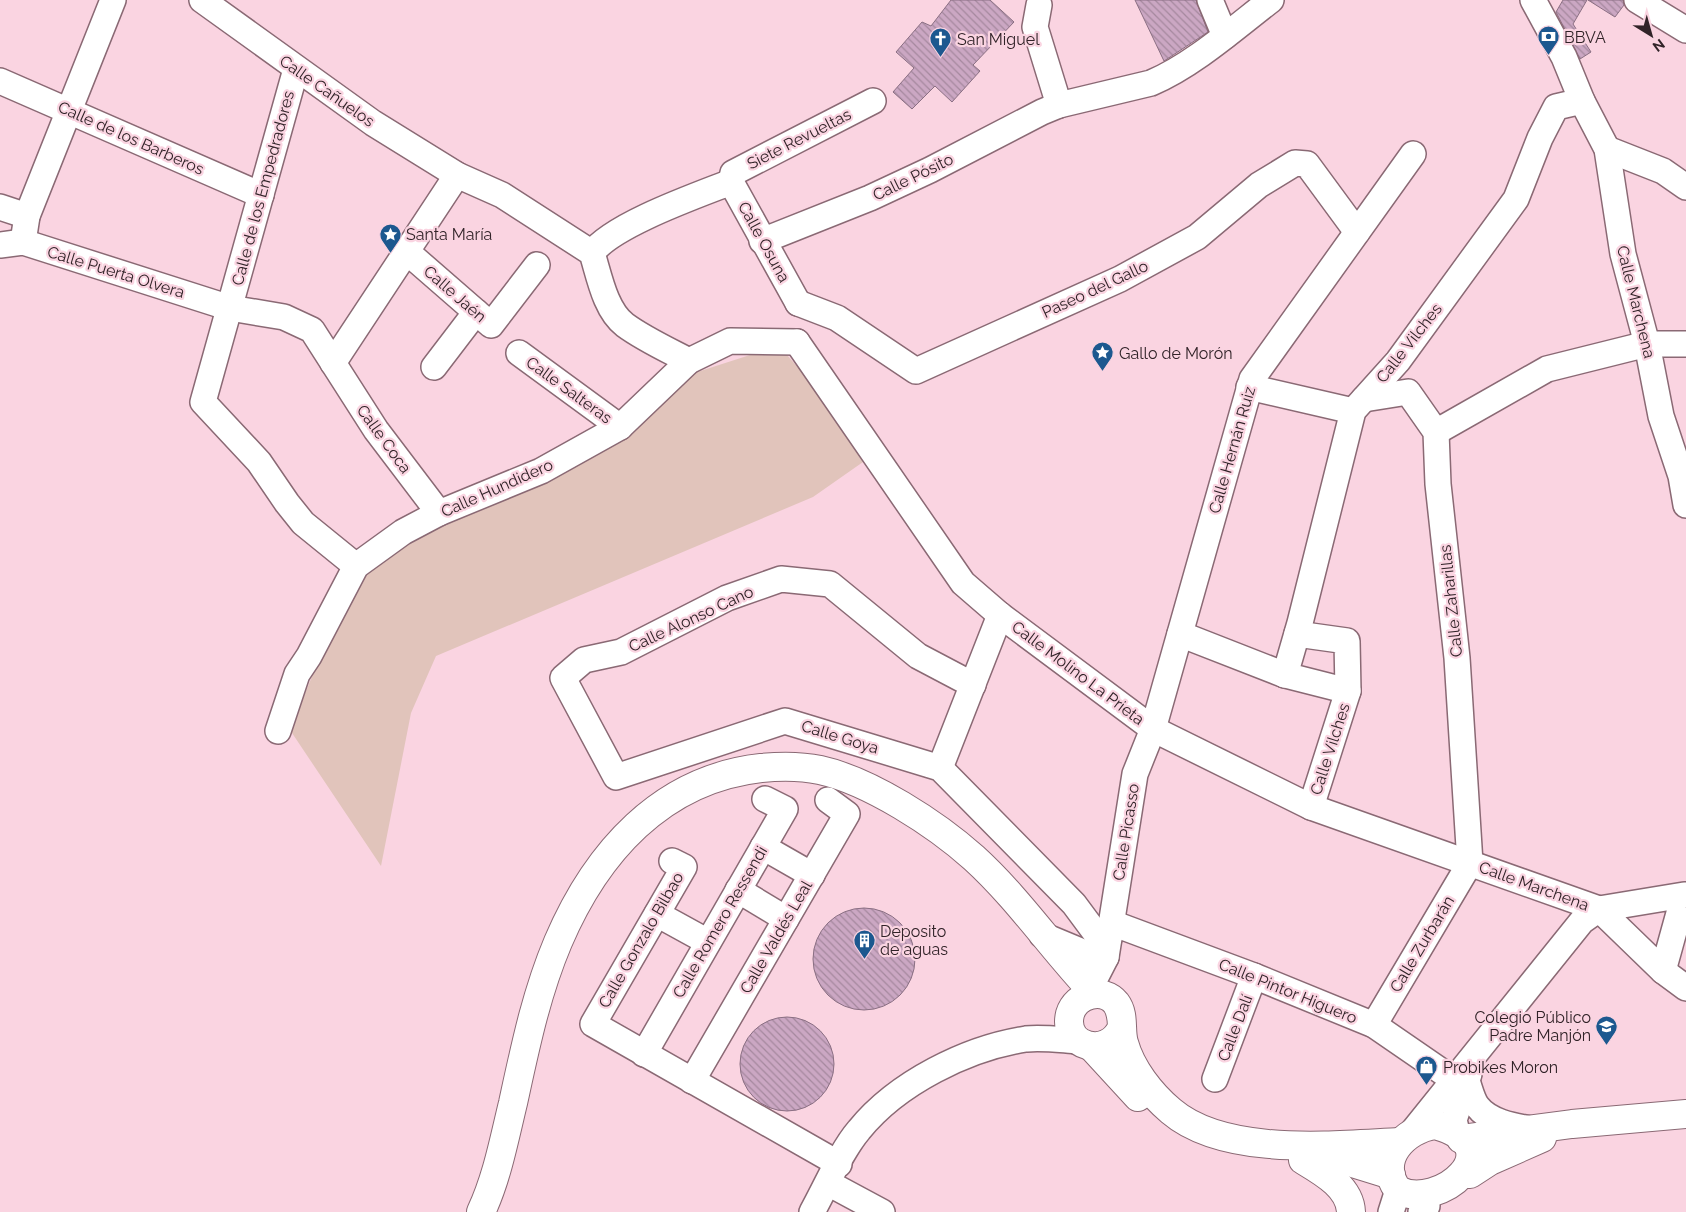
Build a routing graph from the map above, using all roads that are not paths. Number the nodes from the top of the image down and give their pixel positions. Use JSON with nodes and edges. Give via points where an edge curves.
{"nodes":[{"id":1,"x":113,"y":0,"type":"edge"},
{"id":2,"x":203,"y":0,"type":"edge"},
{"id":3,"x":1210,"y":0,"type":"edge"},
{"id":4,"x":1271,"y":0,"type":"edge"},
{"id":5,"x":1533,"y":0,"type":"edge"},
{"id":6,"x":1638,"y":0,"type":"edge"},
{"id":7,"x":1042,"y":2,"type":"edge"},
{"id":8,"x":1686,"y":30,"type":"edge"},
{"id":9,"x":1225,"y":36,"type":"junction"},
{"id":10,"x":296,"y":69,"type":"junction"},
{"id":11,"x":0,"y":81,"type":"edge"},
{"id":12,"x":873,"y":101,"type":"dead end"},
{"id":13,"x":1582,"y":101,"type":"junction"},
{"id":14,"x":1059,"y":105,"type":"junction"},
{"id":15,"x":70,"y":111,"type":"junction"},
{"id":16,"x":1607,"y":150,"type":"junction"},
{"id":17,"x":1413,"y":154,"type":"dead end"},
{"id":18,"x":457,"y":176,"type":"junction"},
{"id":19,"x":731,"y":182,"type":"junction"},
{"id":20,"x":1686,"y":187,"type":"edge"},
{"id":21,"x":261,"y":195,"type":"junction"},
{"id":22,"x":0,"y":207,"type":"edge"},
{"id":23,"x":27,"y":216,"type":"junction"},
{"id":24,"x":1357,"y":232,"type":"junction"},
{"id":25,"x":762,"y":241,"type":"junction"},
{"id":26,"x":12,"y":244,"type":"edge"},
{"id":27,"x":406,"y":251,"type":"junction"},
{"id":28,"x":592,"y":252,"type":"junction"},
{"id":29,"x":538,"y":264,"type":"dead end"},
{"id":30,"x":798,"y":303,"type":"junction"},
{"id":31,"x":230,"y":308,"type":"junction"},
{"id":32,"x":476,"y":312,"type":"junction"},
{"id":33,"x":797,"y":342,"type":"junction"},
{"id":34,"x":1647,"y":344,"type":"junction"},
{"id":35,"x":1686,"y":344,"type":"edge"},
{"id":36,"x":519,"y":353,"type":"dead end"},
{"id":37,"x":689,"y":361,"type":"junction"},
{"id":38,"x":333,"y":363,"type":"junction"},
{"id":39,"x":434,"y":367,"type":"dead end"},
{"id":40,"x":1249,"y":387,"type":"junction"},
{"id":41,"x":1359,"y":405,"type":"junction"},
{"id":42,"x":620,"y":427,"type":"junction"},
{"id":43,"x":1436,"y":432,"type":"junction"},
{"id":44,"x":1686,"y":505,"type":"edge"},
{"id":45,"x":439,"y":513,"type":"junction"},
{"id":46,"x":356,"y":566,"type":"junction"},
{"id":47,"x":1000,"y":615,"type":"junction"},
{"id":48,"x":1298,"y":628,"type":"junction"},
{"id":49,"x":1180,"y":634,"type":"junction"},
{"id":50,"x":1285,"y":675,"type":"junction"},
{"id":51,"x":563,"y":678,"type":"joint"},
{"id":52,"x":973,"y":685,"type":"junction"},
{"id":53,"x":1348,"y":691,"type":"junction"},
{"id":54,"x":1153,"y":729,"type":"junction"},
{"id":55,"x":278,"y":731,"type":"dead end"},
{"id":56,"x":940,"y":768,"type":"junction"},
{"id":57,"x":765,"y":799,"type":"dead end"},
{"id":58,"x":828,"y":800,"type":"dead end"},
{"id":59,"x":1311,"y":807,"type":"junction"},
{"id":60,"x":763,"y":847,"type":"junction"},
{"id":61,"x":672,"y":861,"type":"dead end"},
{"id":62,"x":1470,"y":863,"type":"junction"},
{"id":63,"x":812,"y":875,"type":"junction"},
{"id":64,"x":738,"y":890,"type":"junction"},
{"id":65,"x":1685,"y":890,"type":"edge"},
{"id":66,"x":1598,"y":909,"type":"junction"},
{"id":67,"x":657,"y":914,"type":"junction"},
{"id":68,"x":786,"y":918,"type":"junction"},
{"id":69,"x":1046,"y":940,"type":"junction"},
{"id":70,"x":1109,"y":940,"type":"junction"},
{"id":71,"x":708,"y":942,"type":"junction"},
{"id":72,"x":1663,"y":971,"type":"junction"},
{"id":73,"x":1254,"y":976,"type":"junction"},
{"id":74,"x":1686,"y":988,"type":"edge"},
{"id":75,"x":1093,"y":1004,"type":"junction"},
{"id":76,"x":1374,"y":1025,"type":"junction"},
{"id":77,"x":1027,"y":1039,"type":"junction"},
{"id":78,"x":1086,"y":1044,"type":"junction"},
{"id":79,"x":644,"y":1054,"type":"junction"},
{"id":80,"x":1215,"y":1079,"type":"dead end"},
{"id":81,"x":692,"y":1081,"type":"junction"},
{"id":82,"x":1460,"y":1081,"type":"junction"},
{"id":83,"x":1686,"y":1114,"type":"edge"},
{"id":84,"x":1572,"y":1124,"type":"junction"},
{"id":85,"x":1535,"y":1130,"type":"junction"},
{"id":86,"x":1406,"y":1137,"type":"junction"},
{"id":87,"x":1460,"y":1138,"type":"junction"},
{"id":88,"x":1303,"y":1160,"type":"junction"},
{"id":89,"x":834,"y":1173,"type":"junction"},
{"id":90,"x":1470,"y":1174,"type":"junction"},
{"id":91,"x":1393,"y":1192,"type":"edge"},
{"id":92,"x":1424,"y":1209,"type":"edge"},
{"id":93,"x":481,"y":1212,"type":"edge"},
{"id":94,"x":812,"y":1212,"type":"edge"},
{"id":95,"x":882,"y":1212,"type":"edge"},
{"id":96,"x":1351,"y":1212,"type":"edge"}],
"edges":[{"from":1,"to":15,"type":"street"},
{"from":2,"to":10,"type":"street","name":"Calle Cañuelos"},
{"from":3,"to":9,"type":"street"},
{"from":4,"to":9,"type":"street","name":"Calle Pósito"},
{"from":5,"to":13,"type":"street","name":"Calle Marchena","via":[[1564,57]]},
{"from":6,"to":8,"type":"street"},
{"from":7,"to":14,"type":"street","via":[[1035,27]]},
{"from":9,"to":14,"type":"street","name":"Calle Pósito","via":[[1151,83]]},
{"from":10,"to":18,"type":"street","name":"Calle Cañuelos","via":[[373,124]]},
{"from":10,"to":21,"type":"street","name":"Calle de los Empedradores"},
{"from":11,"to":15,"type":"street","name":"Calle de los Barberos"},
{"from":12,"to":19,"type":"street","name":"Siete Revueltas","via":[[732,173]]},
{"from":13,"to":16,"type":"street","name":"Calle Marchena"},
{"from":13,"to":41,"type":"street","name":"Calle Vilches","via":[[1556,107],[1516,199],[1398,361]]},
{"from":14,"to":25,"type":"street","name":"Calle Pósito","via":[[895,186]]},
{"from":15,"to":21,"type":"street","name":"Calle de los Barberos"},
{"from":15,"to":23,"type":"street"},
{"from":16,"to":20,"type":"street","via":[[1663,171]]},
{"from":16,"to":34,"type":"street","name":"Calle Marchena","via":[[1622,254]]},
{"from":17,"to":24,"type":"street","name":"Calle Hernán Ruiz"},
{"from":18,"to":27,"type":"street"},
{"from":18,"to":28,"type":"street","name":"Calle Cañuelos","via":[[502,195]]},
{"from":19,"to":25,"type":"street","name":"Calle Osuna"},
{"from":19,"to":28,"type":"street","via":[[642,218]]},
{"from":21,"to":31,"type":"street","name":"Calle de los Empedradores"},
{"from":22,"to":23,"type":"street"},
{"from":23,"to":26,"type":"street"},
{"from":24,"to":30,"type":"street","name":"Paseo del Gallo","via":[[1307,164],[1295,163],[1259,185],[1197,238],[1120,279],[916,371],[837,318]]},
{"from":24,"to":40,"type":"street","name":"Calle Hernán Ruiz"},
{"from":25,"to":30,"type":"street","name":"Calle Osuna"},
{"from":26,"to":31,"type":"street","name":"Calle Puerta Olvera"},
{"from":27,"to":32,"type":"street","name":"Calle Jaén"},
{"from":27,"to":38,"type":"street"},
{"from":28,"to":37,"type":"street","via":[[612,307],[624,324]]},
{"from":29,"to":32,"type":"street","name":"Calle Jaén","via":[[491,325]]},
{"from":30,"to":33,"type":"street"},
{"from":31,"to":38,"type":"street","name":"Calle Puerta Olvera","via":[[284,317],[312,330]]},
{"from":31,"to":46,"type":"street","name":"Calle de los Empedradores","via":[[203,402],[259,462],[303,523]]},
{"from":32,"to":39,"type":"street"},
{"from":33,"to":37,"type":"street","name":"Calle Hundidero","via":[[730,341]]},
{"from":33,"to":47,"type":"street","name":"Calle Molino La Prieta","via":[[963,583]]},
{"from":34,"to":35,"type":"street"},
{"from":34,"to":43,"type":"street","via":[[1547,369]]},
{"from":34,"to":44,"type":"street","name":"Calle Marchena","via":[[1661,416],[1681,476]]},
{"from":36,"to":42,"type":"street","name":"Calle Salteras"},
{"from":37,"to":42,"type":"street","name":"Calle Hundidero"},
{"from":38,"to":45,"type":"street","name":"Calle Coca","via":[[376,430]]},
{"from":40,"to":41,"type":"street"},
{"from":40,"to":49,"type":"street","name":"Calle Hernán Ruiz"},
{"from":41,"to":43,"type":"street","via":[[1408,392]]},
{"from":41,"to":48,"type":"street","name":"Calle Vilches"},
{"from":42,"to":45,"type":"street","name":"Calle Hundidero","via":[[541,470]]},
{"from":43,"to":62,"type":"street","name":"Calle Zaharillas","via":[[1438,484],[1457,658]]},
{"from":45,"to":46,"type":"street","name":"Calle Hundidero","via":[[398,534]]},
{"from":46,"to":55,"type":"street","name":"Calle Hundidero","via":[[297,674]]},
{"from":47,"to":52,"type":"street"},
{"from":47,"to":54,"type":"street","name":"Calle Molino La Prieta"},
{"from":48,"to":50,"type":"street","name":"Calle Vilches"},
{"from":48,"to":53,"type":"street","name":"Calle Vilches","via":[[1347,640]]},
{"from":49,"to":50,"type":"street"},
{"from":49,"to":54,"type":"street","name":"Calle Hernán Ruiz"},
{"from":50,"to":53,"type":"street"},
{"from":51,"to":52,"type":"street","name":"Calle Alonso Cano","via":[[584,660],[621,652],[727,598],[781,580],[830,584],[918,656]]},
{"from":51,"to":56,"type":"street","name":"Calle Goya","via":[[616,777],[785,721]]},
{"from":52,"to":56,"type":"street"},
{"from":53,"to":59,"type":"street","name":"Calle Vilches"},
{"from":54,"to":59,"type":"street","name":"Calle Molino La Prieta"},
{"from":54,"to":70,"type":"street","name":"Calle Picasso","via":[[1135,774]]},
{"from":56,"to":70,"type":"street","name":"Calle Goya","via":[[1074,904],[1097,935]]},
{"from":57,"to":60,"type":"street","name":"Calle Romero Ressendi","via":[[785,809]]},
{"from":58,"to":63,"type":"street","name":"Calle Valdés Leal","via":[[847,814]]},
{"from":59,"to":62,"type":"street","name":"Calle Molino La Prieta"},
{"from":60,"to":63,"type":"street"},
{"from":60,"to":64,"type":"street","name":"Calle Romero Ressendi"},
{"from":61,"to":67,"type":"street","name":"Calle Gonzalo Bilbao","via":[[684,868]]},
{"from":62,"to":66,"type":"street","name":"Calle Marchena"},
{"from":62,"to":76,"type":"street","name":"Calle Zurbarán"},
{"from":63,"to":68,"type":"street","name":"Calle Valdés Leal"},
{"from":64,"to":68,"type":"street"},
{"from":64,"to":71,"type":"street","name":"Calle Romero Ressendi"},
{"from":65,"to":66,"type":"street"},
{"from":65,"to":72,"type":"street"},
{"from":66,"to":72,"type":"street"},
{"from":66,"to":82,"type":"street","via":[[1582,921],[1476,1053]]},
{"from":67,"to":71,"type":"street"},
{"from":67,"to":79,"type":"street","name":"Calle Gonzalo Bilbao","via":[[593,1024]]},
{"from":68,"to":81,"type":"street","name":"Calle Valdés Leal"},
{"from":69,"to":70,"type":"street","via":[[1090,955]]},
{"from":69,"to":75,"type":"main road"},
{"from":69,"to":93,"type":"main road","via":[[1014,897],[972,857],[922,820],[849,779],[822,771],[779,767],[746,770],[686,789],[657,806],[628,833],[582,896],[559,940],[542,984],[504,1144]]},
{"from":70,"to":73,"type":"street","name":"Calle Pintor Higuero"},
{"from":70,"to":75,"type":"street","name":"Calle Picasso"},
{"from":71,"to":79,"type":"street","name":"Calle Romero Ressendi"},
{"from":72,"to":74,"type":"street"},
{"from":73,"to":76,"type":"street","name":"Calle Pintor Higuero"},
{"from":73,"to":80,"type":"street","name":"Calle Dalí"},
{"from":75,"to":77,"type":"street"},
{"from":75,"to":78,"type":"main road","via":[[1070,1028]]},
{"from":75,"to":78,"type":"main road","via":[[1114,1040],[1100,1047]]},
{"from":75,"to":86,"type":"main road","via":[[1124,1044],[1152,1093],[1193,1126],[1228,1138],[1266,1144],[1316,1146]]},
{"from":76,"to":82,"type":"street","name":"Calle Pintor Higuero"},
{"from":77,"to":78,"type":"street"},
{"from":77,"to":89,"type":"street","via":[[989,1048],[922,1075],[859,1130]]},
{"from":78,"to":88,"type":"main road","via":[[1161,1120],[1187,1138],[1243,1156]]},
{"from":79,"to":81,"type":"street"},
{"from":81,"to":89,"type":"street"},
{"from":82,"to":85,"type":"street","via":[[1487,1116]]},
{"from":82,"to":86,"type":"street"},
{"from":82,"to":87,"type":"street","via":[[1454,1120]]},
{"from":83,"to":84,"type":"main road"},
{"from":84,"to":85,"type":"main road"},
{"from":84,"to":90,"type":"main road","via":[[1490,1161]]},
{"from":85,"to":87,"type":"main road"},
{"from":86,"to":87,"type":"main road","via":[[1424,1126],[1435,1125]]},
{"from":86,"to":91,"type":"main road","via":[[1390,1162]]},
{"from":87,"to":90,"type":"main road","via":[[1468,1150]]},
{"from":88,"to":91,"type":"main road","via":[[1349,1162]]},
{"from":88,"to":96,"type":"main road","via":[[1327,1174],[1345,1193]]},
{"from":89,"to":94,"type":"street"},
{"from":89,"to":95,"type":"street"},
{"from":90,"to":92,"type":"main road","via":[[1454,1193]]},
{"from":91,"to":92,"type":"main road"}]}
